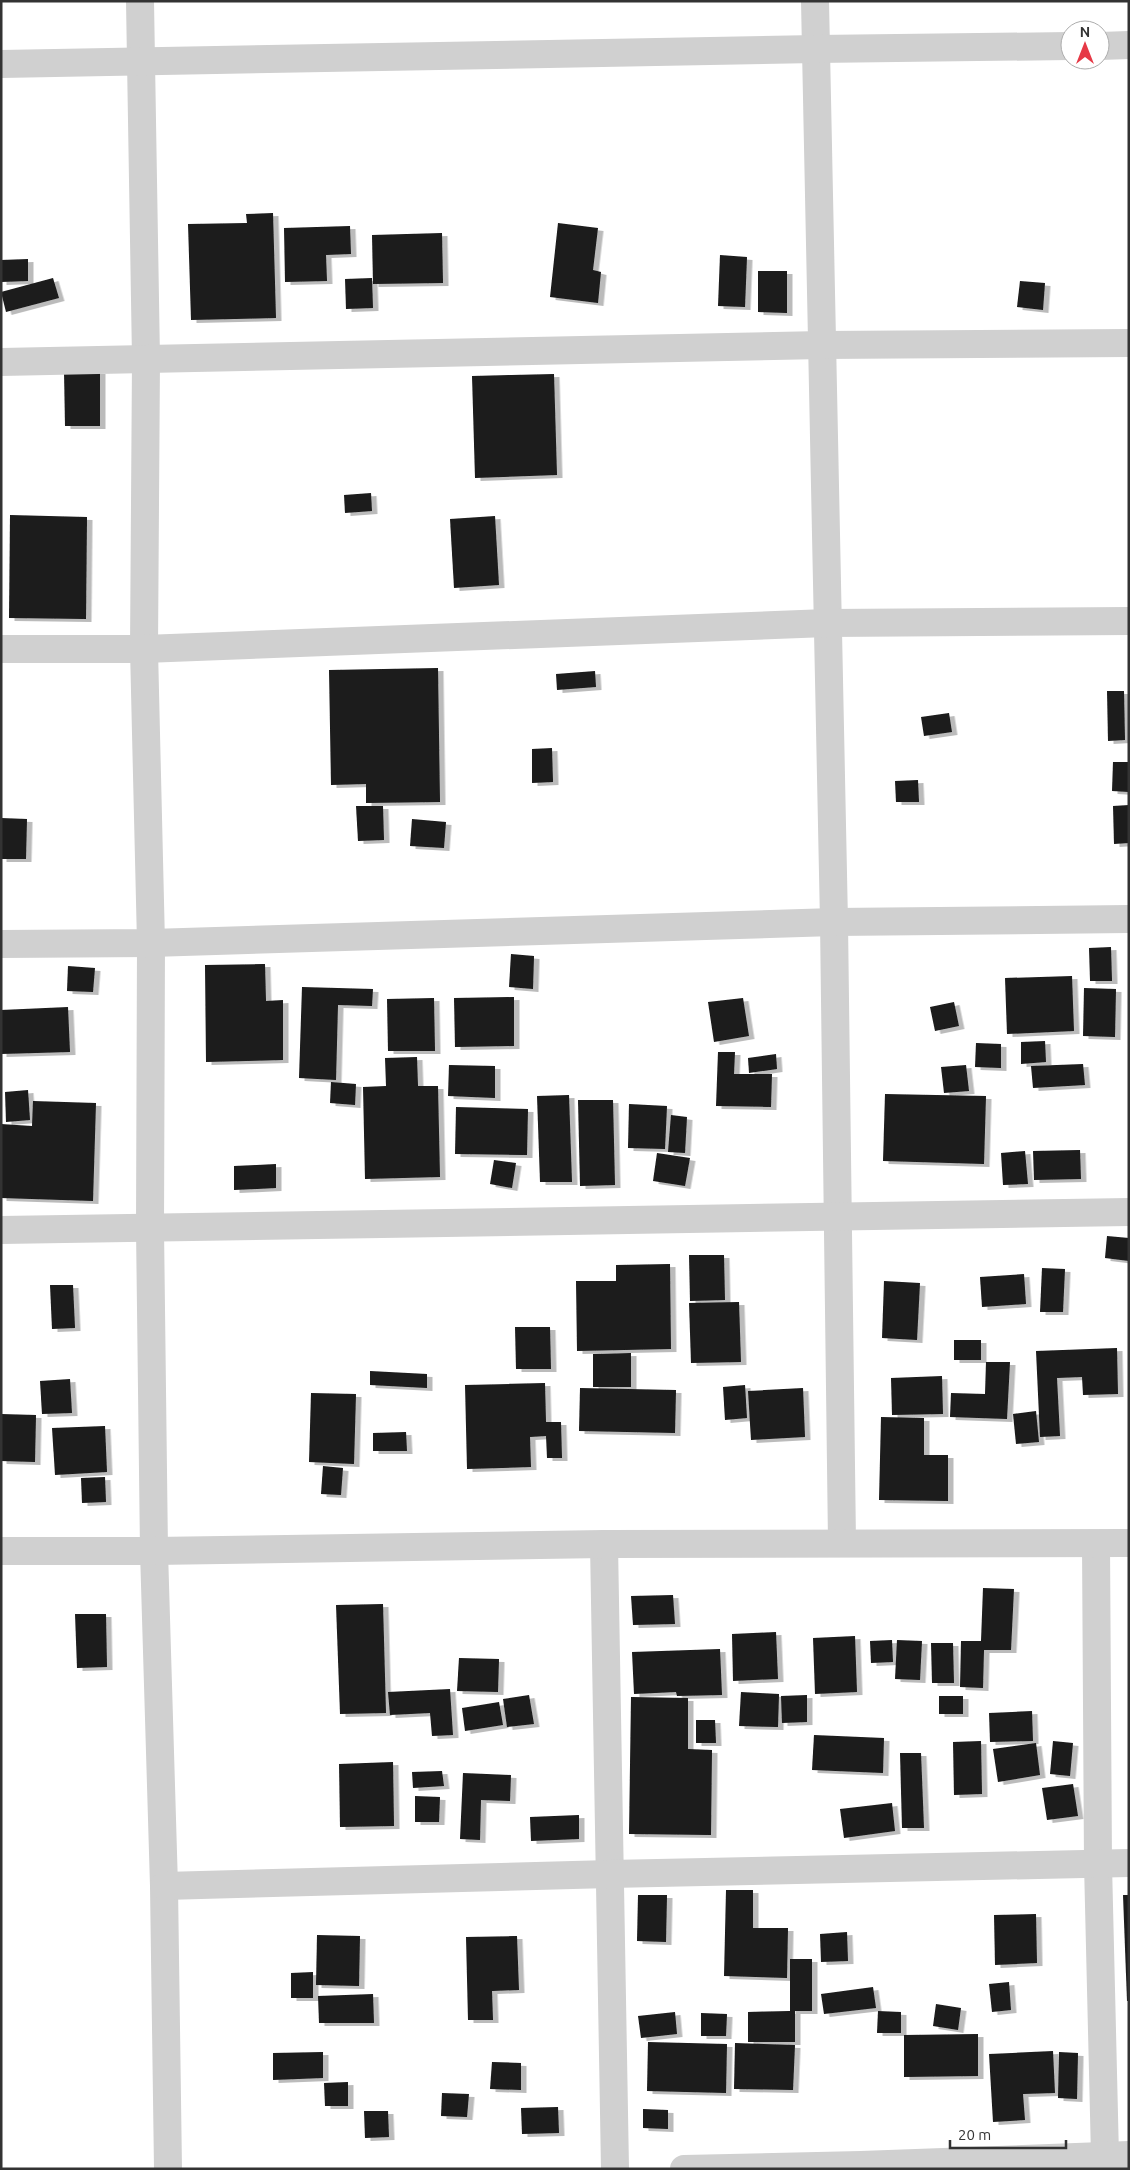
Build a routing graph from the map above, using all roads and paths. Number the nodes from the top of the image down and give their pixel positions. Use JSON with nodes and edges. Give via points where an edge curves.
{"nodes":[{"id":1,"x":140,"y":1,"type":"edge"},
{"id":2,"x":815,"y":1,"type":"edge"},
{"id":3,"x":1129,"y":45,"type":"edge"},
{"id":4,"x":1060,"y":46,"type":"edge"},
{"id":5,"x":1110,"y":46,"type":"edge"},
{"id":6,"x":816,"y":49,"type":"junction"},
{"id":7,"x":141,"y":62,"type":"junction"},
{"id":8,"x":1,"y":64,"type":"edge"},
{"id":9,"x":1129,"y":343,"type":"edge"},
{"id":10,"x":822,"y":345,"type":"junction"},
{"id":11,"x":146,"y":359,"type":"junction"},
{"id":12,"x":1,"y":362,"type":"edge"},
{"id":13,"x":1129,"y":621,"type":"edge"},
{"id":14,"x":827,"y":623,"type":"junction"},
{"id":15,"x":1,"y":649,"type":"edge"},
{"id":16,"x":144,"y":649,"type":"junction"},
{"id":17,"x":1129,"y":919,"type":"edge"},
{"id":18,"x":834,"y":922,"type":"junction"},
{"id":19,"x":151,"y":943,"type":"junction"},
{"id":20,"x":1,"y":944,"type":"edge"},
{"id":21,"x":1129,"y":1212,"type":"edge"},
{"id":22,"x":837,"y":1217,"type":"junction"},
{"id":23,"x":150,"y":1228,"type":"junction"},
{"id":24,"x":1,"y":1230,"type":"edge"},
{"id":25,"x":842,"y":1543,"type":"junction"},
{"id":26,"x":1129,"y":1543,"type":"edge"},
{"id":27,"x":604,"y":1544,"type":"junction"},
{"id":28,"x":1096,"y":1544,"type":"junction"},
{"id":29,"x":1,"y":1551,"type":"edge"},
{"id":30,"x":154,"y":1551,"type":"junction"},
{"id":31,"x":1129,"y":1863,"type":"edge"},
{"id":32,"x":1098,"y":1864,"type":"junction"},
{"id":33,"x":610,"y":1874,"type":"junction"},
{"id":34,"x":164,"y":1886,"type":"junction"},
{"id":35,"x":1117,"y":2156,"type":"edge"},
{"id":36,"x":861,"y":2167,"type":"edge"},
{"id":37,"x":168,"y":2169,"type":"edge"},
{"id":38,"x":615,"y":2169,"type":"edge"},
{"id":39,"x":684,"y":2169,"type":"edge"}],
"edges":[{"from":1,"to":7,"type":"street"},
{"from":2,"to":6,"type":"street"},
{"from":3,"to":5,"type":"street"},
{"from":4,"to":6,"type":"street"},
{"from":6,"to":7,"type":"street"},
{"from":6,"to":10,"type":"street"},
{"from":7,"to":8,"type":"street"},
{"from":7,"to":11,"type":"street"},
{"from":9,"to":10,"type":"street"},
{"from":10,"to":11,"type":"street"},
{"from":10,"to":14,"type":"street"},
{"from":11,"to":12,"type":"street"},
{"from":11,"to":16,"type":"street"},
{"from":13,"to":14,"type":"street"},
{"from":14,"to":16,"type":"street"},
{"from":14,"to":18,"type":"street"},
{"from":15,"to":16,"type":"street"},
{"from":16,"to":19,"type":"street"},
{"from":17,"to":18,"type":"street"},
{"from":18,"to":19,"type":"street"},
{"from":18,"to":22,"type":"street"},
{"from":19,"to":20,"type":"street"},
{"from":19,"to":23,"type":"street"},
{"from":21,"to":22,"type":"street"},
{"from":22,"to":23,"type":"street"},
{"from":22,"to":25,"type":"street"},
{"from":23,"to":24,"type":"street"},
{"from":23,"to":30,"type":"street"},
{"from":25,"to":27,"type":"street"},
{"from":25,"to":28,"type":"street"},
{"from":26,"to":28,"type":"street"},
{"from":27,"to":30,"type":"street"},
{"from":27,"to":33,"type":"street"},
{"from":28,"to":32,"type":"street"},
{"from":29,"to":30,"type":"street"},
{"from":30,"to":34,"type":"street"},
{"from":31,"to":32,"type":"street"},
{"from":32,"to":33,"type":"street"},
{"from":32,"to":35,"type":"street"},
{"from":33,"to":34,"type":"street"},
{"from":33,"to":38,"type":"street"},
{"from":34,"to":37,"type":"street"},
{"from":35,"to":36,"type":"street"},
{"from":36,"to":39,"type":"street"}]}
